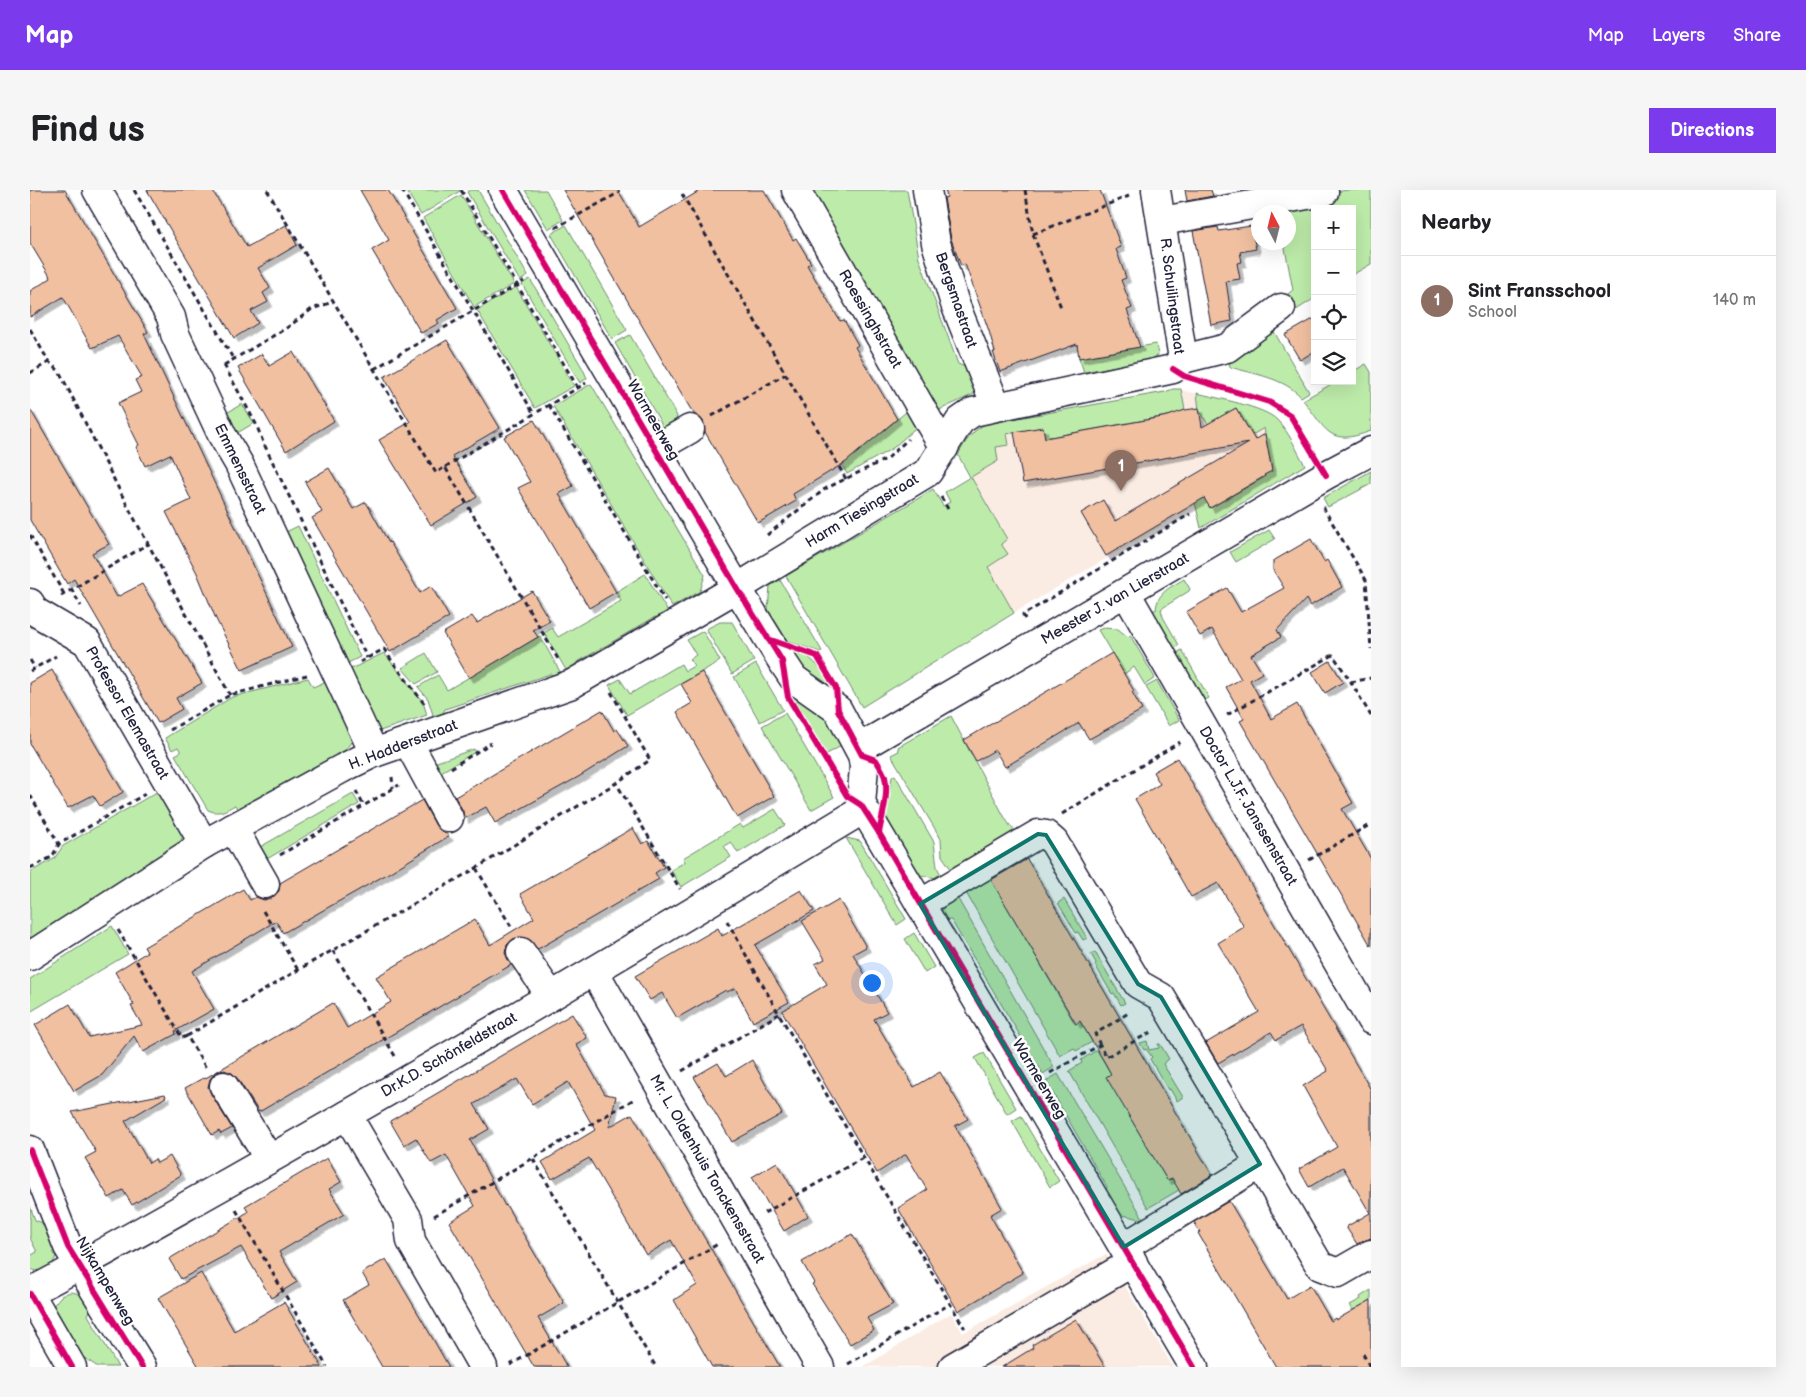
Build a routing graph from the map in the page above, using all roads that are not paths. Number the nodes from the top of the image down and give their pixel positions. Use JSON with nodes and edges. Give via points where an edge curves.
{"nodes":[{"id":1,"x":97,"y":190,"type":"edge"},
{"id":2,"x":503,"y":190,"type":"edge"},
{"id":3,"x":796,"y":190,"type":"edge"},
{"id":4,"x":926,"y":190,"type":"edge"},
{"id":5,"x":1156,"y":191,"type":"edge"},
{"id":6,"x":1324,"y":192,"type":"dead end"},
{"id":7,"x":1162,"y":220,"type":"junction"},
{"id":8,"x":1282,"y":308,"type":"dead end"},
{"id":9,"x":1178,"y":364,"type":"junction"},
{"id":10,"x":996,"y":406,"type":"junction"},
{"id":11,"x":690,"y":429,"type":"road end"},
{"id":12,"x":944,"y":448,"type":"junction"},
{"id":13,"x":656,"y":449,"type":"junction"},
{"id":14,"x":1371,"y":450,"type":"edge"},
{"id":15,"x":737,"y":588,"type":"junction"},
{"id":16,"x":1126,"y":593,"type":"junction"},
{"id":17,"x":32,"y":607,"type":"edge"},
{"id":18,"x":408,"y":742,"type":"junction"},
{"id":19,"x":859,"y":748,"type":"junction"},
{"id":20,"x":374,"y":753,"type":"junction"},
{"id":21,"x":864,"y":809,"type":"junction"},
{"id":22,"x":449,"y":818,"type":"dead end"},
{"id":23,"x":233,"y":828,"type":"junction"},
{"id":24,"x":204,"y":844,"type":"junction"},
{"id":25,"x":260,"y":886,"type":"road end"},
{"id":26,"x":920,"y":904,"type":"junction"},
{"id":27,"x":521,"y":952,"type":"road end"},
{"id":28,"x":30,"y":956,"type":"edge"},
{"id":29,"x":594,"y":971,"type":"junction"},
{"id":30,"x":551,"y":996,"type":"junction"},
{"id":31,"x":1370,"y":1016,"type":"edge"},
{"id":32,"x":224,"y":1086,"type":"road end"},
{"id":33,"x":347,"y":1115,"type":"junction"},
{"id":34,"x":30,"y":1150,"type":"edge"},
{"id":35,"x":269,"y":1159,"type":"junction"},
{"id":36,"x":1260,"y":1164,"type":"junction"},
{"id":37,"x":1128,"y":1254,"type":"junction"},
{"id":38,"x":1371,"y":1254,"type":"edge"},
{"id":39,"x":81,"y":1266,"type":"junction"},
{"id":40,"x":30,"y":1293,"type":"edge"},
{"id":41,"x":72,"y":1367,"type":"edge"},
{"id":42,"x":142,"y":1367,"type":"edge"},
{"id":43,"x":483,"y":1367,"type":"edge"},
{"id":44,"x":820,"y":1367,"type":"edge"},
{"id":45,"x":953,"y":1367,"type":"edge"},
{"id":46,"x":1194,"y":1367,"type":"edge"}],
"edges":[{"from":1,"to":20,"type":"street","name":"Emmensstraat","via":[[171,317],[175,334],[222,435],[239,464]]},
{"from":2,"to":13,"type":"street","name":"Warmeerweg"},
{"from":3,"to":12,"type":"street","name":"Roessinghstraat"},
{"from":4,"to":10,"type":"street","name":"Bergsmastraat","via":[[936,243],[955,304]]},
{"from":5,"to":7,"type":"street","name":"R. Schuilingstraat"},
{"from":6,"to":7,"type":"street","name":"R. Schuilingstraat"},
{"from":7,"to":9,"type":"street","name":"R. Schuilingstraat"},
{"from":8,"to":9,"type":"street","name":"Harm Tiesingstraat","via":[[1226,348]]},
{"from":9,"to":10,"type":"street","name":"Harm Tiesingstraat"},
{"from":10,"to":12,"type":"street","name":"Harm Tiesingstraat","via":[[973,412],[960,421]]},
{"from":11,"to":13,"type":"street"},
{"from":12,"to":15,"type":"street","name":"Harm Tiesingstraat","via":[[928,472]]},
{"from":13,"to":15,"type":"street","name":"Warmeerweg"},
{"from":14,"to":16,"type":"street","name":"Meester J. van Lierstraat"},
{"from":15,"to":18,"type":"street","name":"H. Haddersstraat","via":[[572,684]]},
{"from":15,"to":19,"type":"street","name":"Warmeerweg","via":[[794,679],[838,710]]},
{"from":16,"to":19,"type":"street","name":"Meester J. van Lierstraat"},
{"from":16,"to":31,"type":"street","name":"Doctor L.J.F. Janssenstraat"},
{"from":17,"to":24,"type":"street","name":"Professor Elemastraat","via":[[87,642]]},
{"from":18,"to":20,"type":"street","name":"H. Haddersstraat"},
{"from":18,"to":22,"type":"street"},
{"from":19,"to":21,"type":"street","name":"Warmeerweg","via":[[864,766],[861,805]]},
{"from":20,"to":23,"type":"street","name":"H. Haddersstraat"},
{"from":21,"to":26,"type":"street","name":"Warmeerweg"},
{"from":21,"to":29,"type":"street","name":"Dr.K.D. Schönfeldstraat"},
{"from":23,"to":24,"type":"street","name":"H. Haddersstraat"},
{"from":23,"to":25,"type":"street"},
{"from":24,"to":28,"type":"street","name":"H. Haddersstraat"},
{"from":26,"to":36,"type":"street","via":[[1038,834],[1046,835],[1054,842],[1138,984],[1161,997]]},
{"from":26,"to":37,"type":"street","name":"Warmeerweg"},
{"from":27,"to":30,"type":"street"},
{"from":29,"to":30,"type":"street","name":"Dr.K.D. Schönfeldstraat"},
{"from":29,"to":44,"type":"street","name":"Mr. L. Oldenhuis Tonckensstraat"},
{"from":30,"to":33,"type":"street","name":"Dr.K.D. Schönfeldstraat"},
{"from":32,"to":35,"type":"street"},
{"from":33,"to":35,"type":"street","name":"Dr.K.D. Schönfeldstraat"},
{"from":33,"to":43,"type":"street","via":[[408,1219],[411,1241]]},
{"from":34,"to":39,"type":"street","name":"Nijkampenweg","via":[[68,1247]]},
{"from":35,"to":39,"type":"street","name":"Dr.K.D. Schönfeldstraat"},
{"from":36,"to":37,"type":"street"},
{"from":36,"to":38,"type":"street","via":[[1320,1266],[1338,1273]]},
{"from":37,"to":45,"type":"street"},
{"from":37,"to":46,"type":"street","name":"Warmeerweg"},
{"from":39,"to":40,"type":"street","name":"Dr.K.D. Schönfeldstraat"},
{"from":39,"to":42,"type":"street","name":"Nijkampenweg"},
{"from":40,"to":41,"type":"street"}]}
